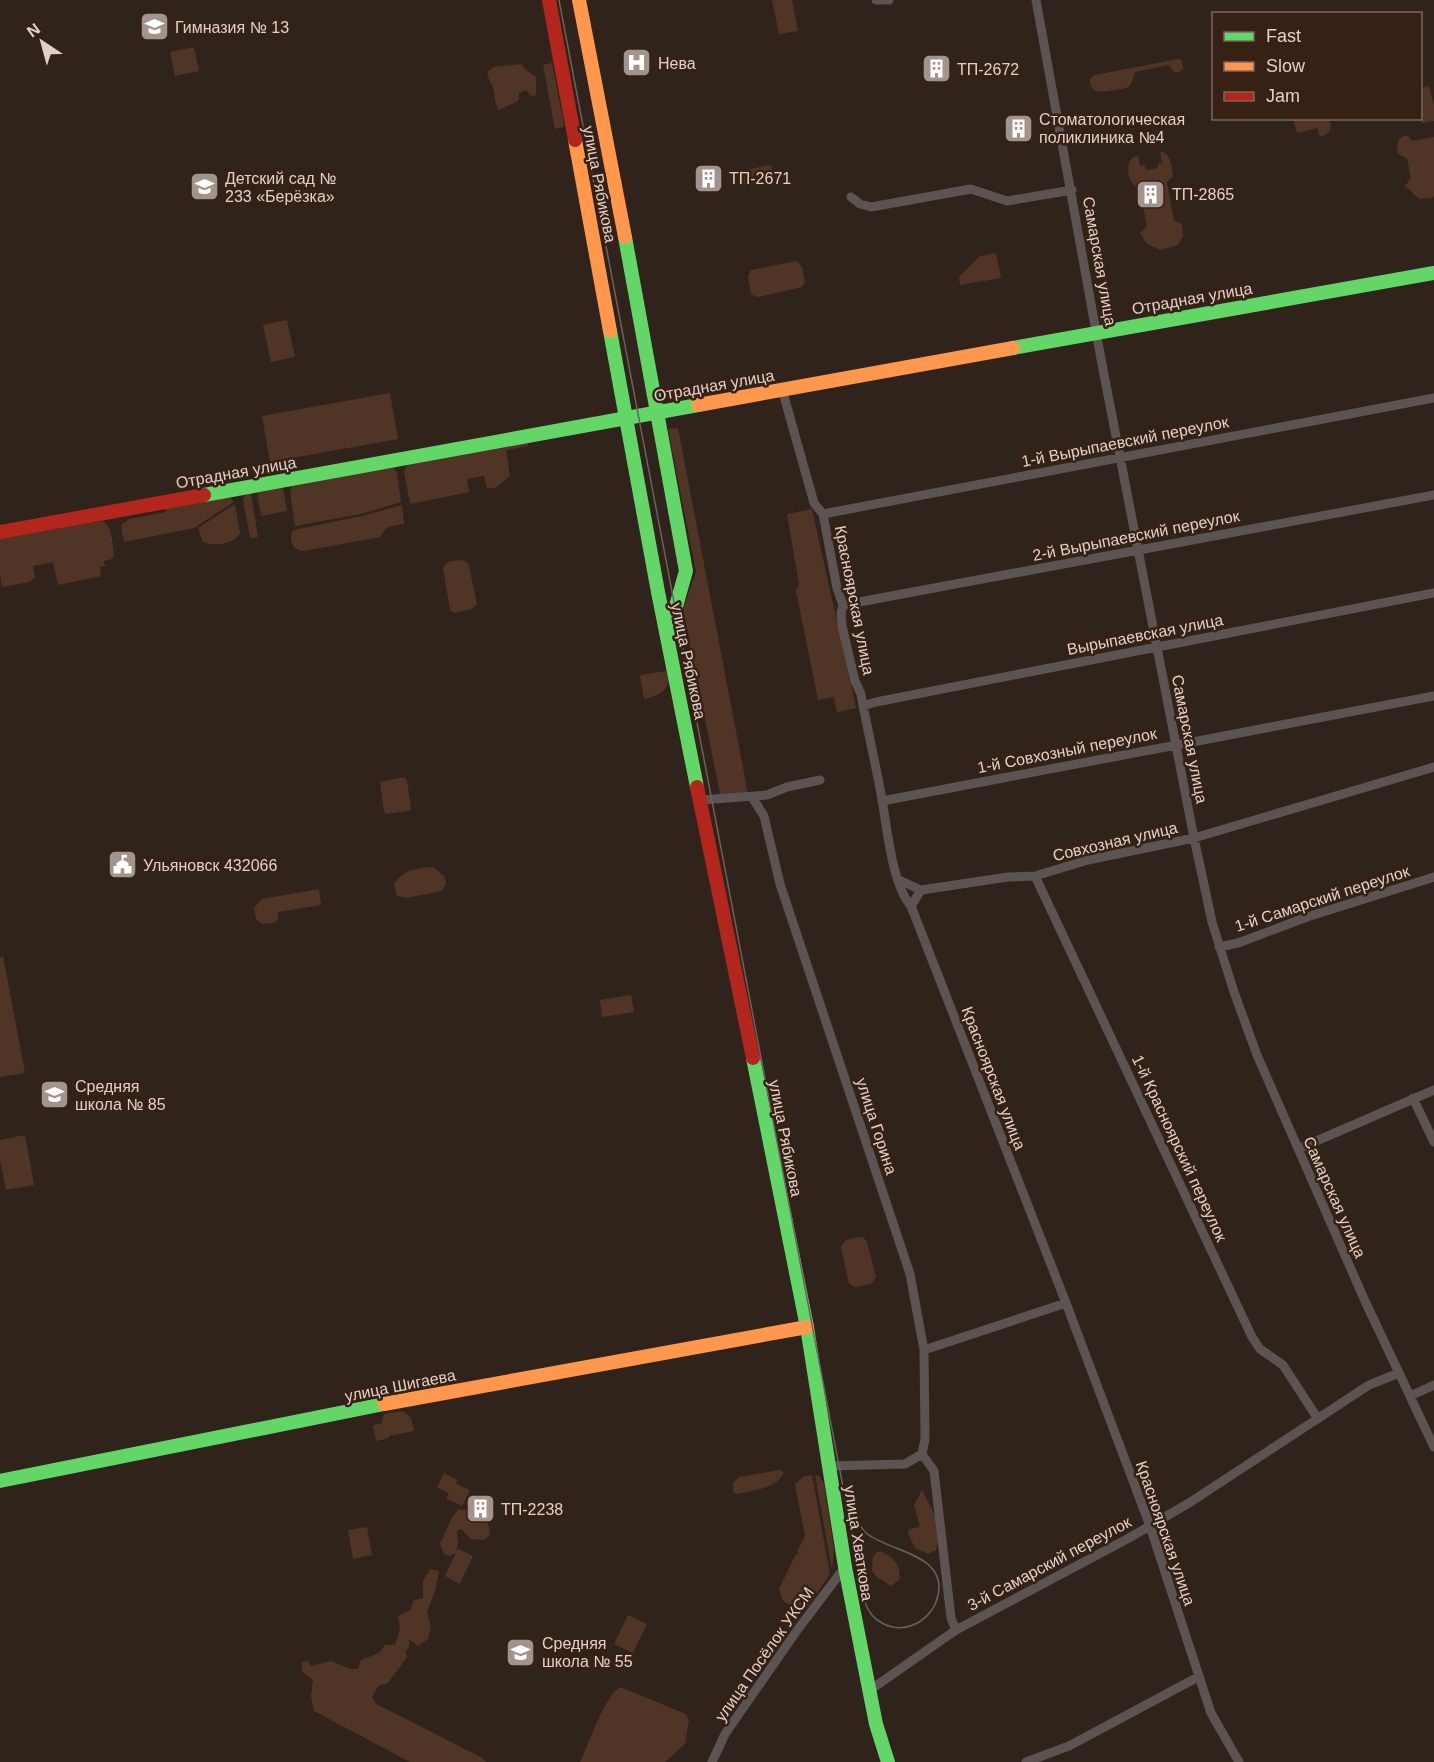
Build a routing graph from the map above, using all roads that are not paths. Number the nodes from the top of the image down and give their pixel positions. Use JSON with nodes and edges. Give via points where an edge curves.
{"nodes":[{"id":1,"x":549,"y":0,"type":"edge"},
{"id":2,"x":579,"y":0,"type":"edge"},
{"id":3,"x":876,"y":0,"type":"edge"},
{"id":4,"x":889,"y":0,"type":"edge"},
{"id":5,"x":1036,"y":0,"type":"edge"},
{"id":6,"x":1072,"y":190,"type":"junction"},
{"id":7,"x":851,"y":197,"type":"dead end"},
{"id":8,"x":1434,"y":273,"type":"edge"},
{"id":9,"x":1098,"y":332,"type":"junction"},
{"id":10,"x":782,"y":389,"type":"junction"},
{"id":11,"x":1434,"y":398,"type":"edge"},
{"id":12,"x":658,"y":411,"type":"junction"},
{"id":13,"x":627,"y":417,"type":"junction"},
{"id":14,"x":1120,"y":457,"type":"junction"},
{"id":15,"x":1434,"y":495,"type":"edge"},
{"id":16,"x":823,"y":514,"type":"junction"},
{"id":17,"x":0,"y":532,"type":"edge"},
{"id":18,"x":1138,"y":550,"type":"junction"},
{"id":19,"x":1434,"y":593,"type":"edge"},
{"id":20,"x":843,"y":605,"type":"junction"},
{"id":21,"x":668,"y":636,"type":"junction"},
{"id":22,"x":1157,"y":647,"type":"junction"},
{"id":23,"x":1434,"y":696,"type":"edge"},
{"id":24,"x":863,"y":706,"type":"junction"},
{"id":25,"x":1176,"y":744,"type":"junction"},
{"id":26,"x":1434,"y":767,"type":"edge"},
{"id":27,"x":820,"y":780,"type":"dead end"},
{"id":28,"x":752,"y":797,"type":"junction"},
{"id":29,"x":701,"y":800,"type":"junction"},
{"id":30,"x":882,"y":801,"type":"junction"},
{"id":31,"x":1194,"y":838,"type":"junction"},
{"id":32,"x":1035,"y":876,"type":"junction"},
{"id":33,"x":1434,"y":877,"type":"edge"},
{"id":34,"x":899,"y":880,"type":"junction"},
{"id":35,"x":921,"y":890,"type":"junction"},
{"id":36,"x":911,"y":906,"type":"junction"},
{"id":37,"x":1219,"y":947,"type":"junction"},
{"id":38,"x":1434,"y":1089,"type":"edge"},
{"id":39,"x":1413,"y":1098,"type":"junction"},
{"id":40,"x":1434,"y":1142,"type":"edge"},
{"id":41,"x":1298,"y":1149,"type":"junction"},
{"id":42,"x":1066,"y":1303,"type":"junction"},
{"id":43,"x":807,"y":1327,"type":"junction"},
{"id":44,"x":924,"y":1350,"type":"junction"},
{"id":45,"x":1399,"y":1373,"type":"junction"},
{"id":46,"x":1434,"y":1385,"type":"edge"},
{"id":47,"x":1410,"y":1396,"type":"junction"},
{"id":48,"x":1318,"y":1419,"type":"junction"},
{"id":49,"x":1434,"y":1447,"type":"edge"},
{"id":50,"x":922,"y":1454,"type":"junction"},
{"id":51,"x":830,"y":1466,"type":"junction"},
{"id":52,"x":0,"y":1480,"type":"edge"},
{"id":53,"x":1150,"y":1526,"type":"junction"},
{"id":54,"x":845,"y":1567,"type":"junction"},
{"id":55,"x":956,"y":1630,"type":"junction"},
{"id":56,"x":1198,"y":1677,"type":"junction"},
{"id":57,"x":870,"y":1690,"type":"junction"},
{"id":58,"x":712,"y":1762,"type":"edge"},
{"id":59,"x":888,"y":1762,"type":"edge"},
{"id":60,"x":1026,"y":1762,"type":"edge"},
{"id":61,"x":1239,"y":1762,"type":"edge"}],
"edges":[{"from":1,"to":13,"type":"main road","name":"улица Рябикова"},
{"from":2,"to":12,"type":"main road","name":"улица Рябикова"},
{"from":3,"to":4,"type":"street"},
{"from":5,"to":6,"type":"street","name":"Самарская улица"},
{"from":6,"to":7,"type":"street","via":[[1007,201],[971,189],[871,207]]},
{"from":6,"to":9,"type":"street","name":"Самарская улица"},
{"from":8,"to":9,"type":"main road","name":"Отрадная улица"},
{"from":9,"to":10,"type":"main road","name":"Отрадная улица"},
{"from":9,"to":14,"type":"street","name":"Самарская улица"},
{"from":10,"to":12,"type":"main road","name":"Отрадная улица"},
{"from":10,"to":16,"type":"street","name":"Красноярская улица","via":[[814,503]]},
{"from":11,"to":14,"type":"street","name":"1-й Вырыпаевский переулок"},
{"from":12,"to":13,"type":"main road","name":"Отрадная улица"},
{"from":12,"to":21,"type":"main road","name":"улица Рябикова","via":[[686,571]]},
{"from":13,"to":17,"type":"main road","name":"Отрадная улица"},
{"from":13,"to":21,"type":"main road","name":"улица Рябикова"},
{"from":14,"to":16,"type":"street","name":"1-й Вырыпаевский переулок"},
{"from":14,"to":18,"type":"street","name":"Самарская улица"},
{"from":15,"to":18,"type":"street","name":"2-й Вырыпаевский переулок"},
{"from":16,"to":20,"type":"street","name":"Красноярская улица"},
{"from":18,"to":20,"type":"street","name":"2-й Вырыпаевский переулок"},
{"from":18,"to":22,"type":"street","name":"Самарская улица"},
{"from":19,"to":22,"type":"street","name":"Вырыпаевская улица"},
{"from":20,"to":24,"type":"street","name":"Красноярская улица","via":[[840,621]]},
{"from":21,"to":29,"type":"main road","name":"улица Рябикова"},
{"from":22,"to":24,"type":"street","name":"Вырыпаевская улица"},
{"from":22,"to":25,"type":"street","name":"Самарская улица"},
{"from":23,"to":25,"type":"street","name":"1-й Совхозный переулок"},
{"from":24,"to":30,"type":"street","name":"Красноярская улица"},
{"from":25,"to":30,"type":"street","name":"1-й Совхозный переулок"},
{"from":25,"to":31,"type":"street","name":"Самарская улица"},
{"from":26,"to":31,"type":"street","name":"Совхозная улица"},
{"from":27,"to":28,"type":"street"},
{"from":28,"to":29,"type":"street"},
{"from":28,"to":44,"type":"street","name":"улица Горина","via":[[764,816],[780,884],[910,1274]]},
{"from":29,"to":43,"type":"main road","name":"улица Рябикова"},
{"from":30,"to":34,"type":"street","name":"Красноярская улица"},
{"from":31,"to":32,"type":"street","name":"Совхозная улица","via":[[1088,860]]},
{"from":31,"to":37,"type":"street","name":"Самарская улица"},
{"from":32,"to":35,"type":"street","name":"Совхозная улица"},
{"from":32,"to":48,"type":"street","name":"1-й Красноярский переулок","via":[[1252,1338],[1283,1365]]},
{"from":33,"to":37,"type":"street","name":"1-й Самарский переулок"},
{"from":34,"to":35,"type":"street"},
{"from":34,"to":36,"type":"street","name":"Красноярская улица"},
{"from":35,"to":36,"type":"street"},
{"from":36,"to":42,"type":"street","name":"Красноярская улица"},
{"from":37,"to":41,"type":"street","name":"Самарская улица","via":[[1247,1030]]},
{"from":38,"to":39,"type":"street"},
{"from":39,"to":40,"type":"street"},
{"from":39,"to":41,"type":"street"},
{"from":41,"to":45,"type":"street","name":"Самарская улица"},
{"from":42,"to":44,"type":"street"},
{"from":42,"to":53,"type":"street","name":"Красноярская улица"},
{"from":43,"to":51,"type":"main road","name":"улица Хваткова"},
{"from":43,"to":52,"type":"main road","name":"улица Шигаева"},
{"from":44,"to":50,"type":"street","name":"улица Горина"},
{"from":45,"to":47,"type":"street","name":"Самарская улица"},
{"from":45,"to":48,"type":"street","name":"3-й Самарский переулок","via":[[1369,1385]]},
{"from":46,"to":47,"type":"street"},
{"from":47,"to":49,"type":"street","name":"Самарская улица"},
{"from":48,"to":53,"type":"street","name":"3-й Самарский переулок"},
{"from":50,"to":51,"type":"street","via":[[905,1464]]},
{"from":50,"to":55,"type":"street","via":[[934,1471],[951,1618]]},
{"from":51,"to":54,"type":"main road","name":"улица Хваткова"},
{"from":53,"to":55,"type":"street","name":"3-й Самарский переулок"},
{"from":53,"to":56,"type":"street","name":"Красноярская улица"},
{"from":54,"to":57,"type":"main road","name":"улица Хваткова"},
{"from":54,"to":58,"type":"street","name":"улица Посёлок УКСМ","via":[[725,1734]]},
{"from":55,"to":57,"type":"street","name":"3-й Самарский переулок"},
{"from":56,"to":60,"type":"street","via":[[1069,1746]]},
{"from":56,"to":61,"type":"street","name":"Красноярская улица","via":[[1218,1728]]},
{"from":57,"to":59,"type":"main road","name":"улица Хваткова"}]}
